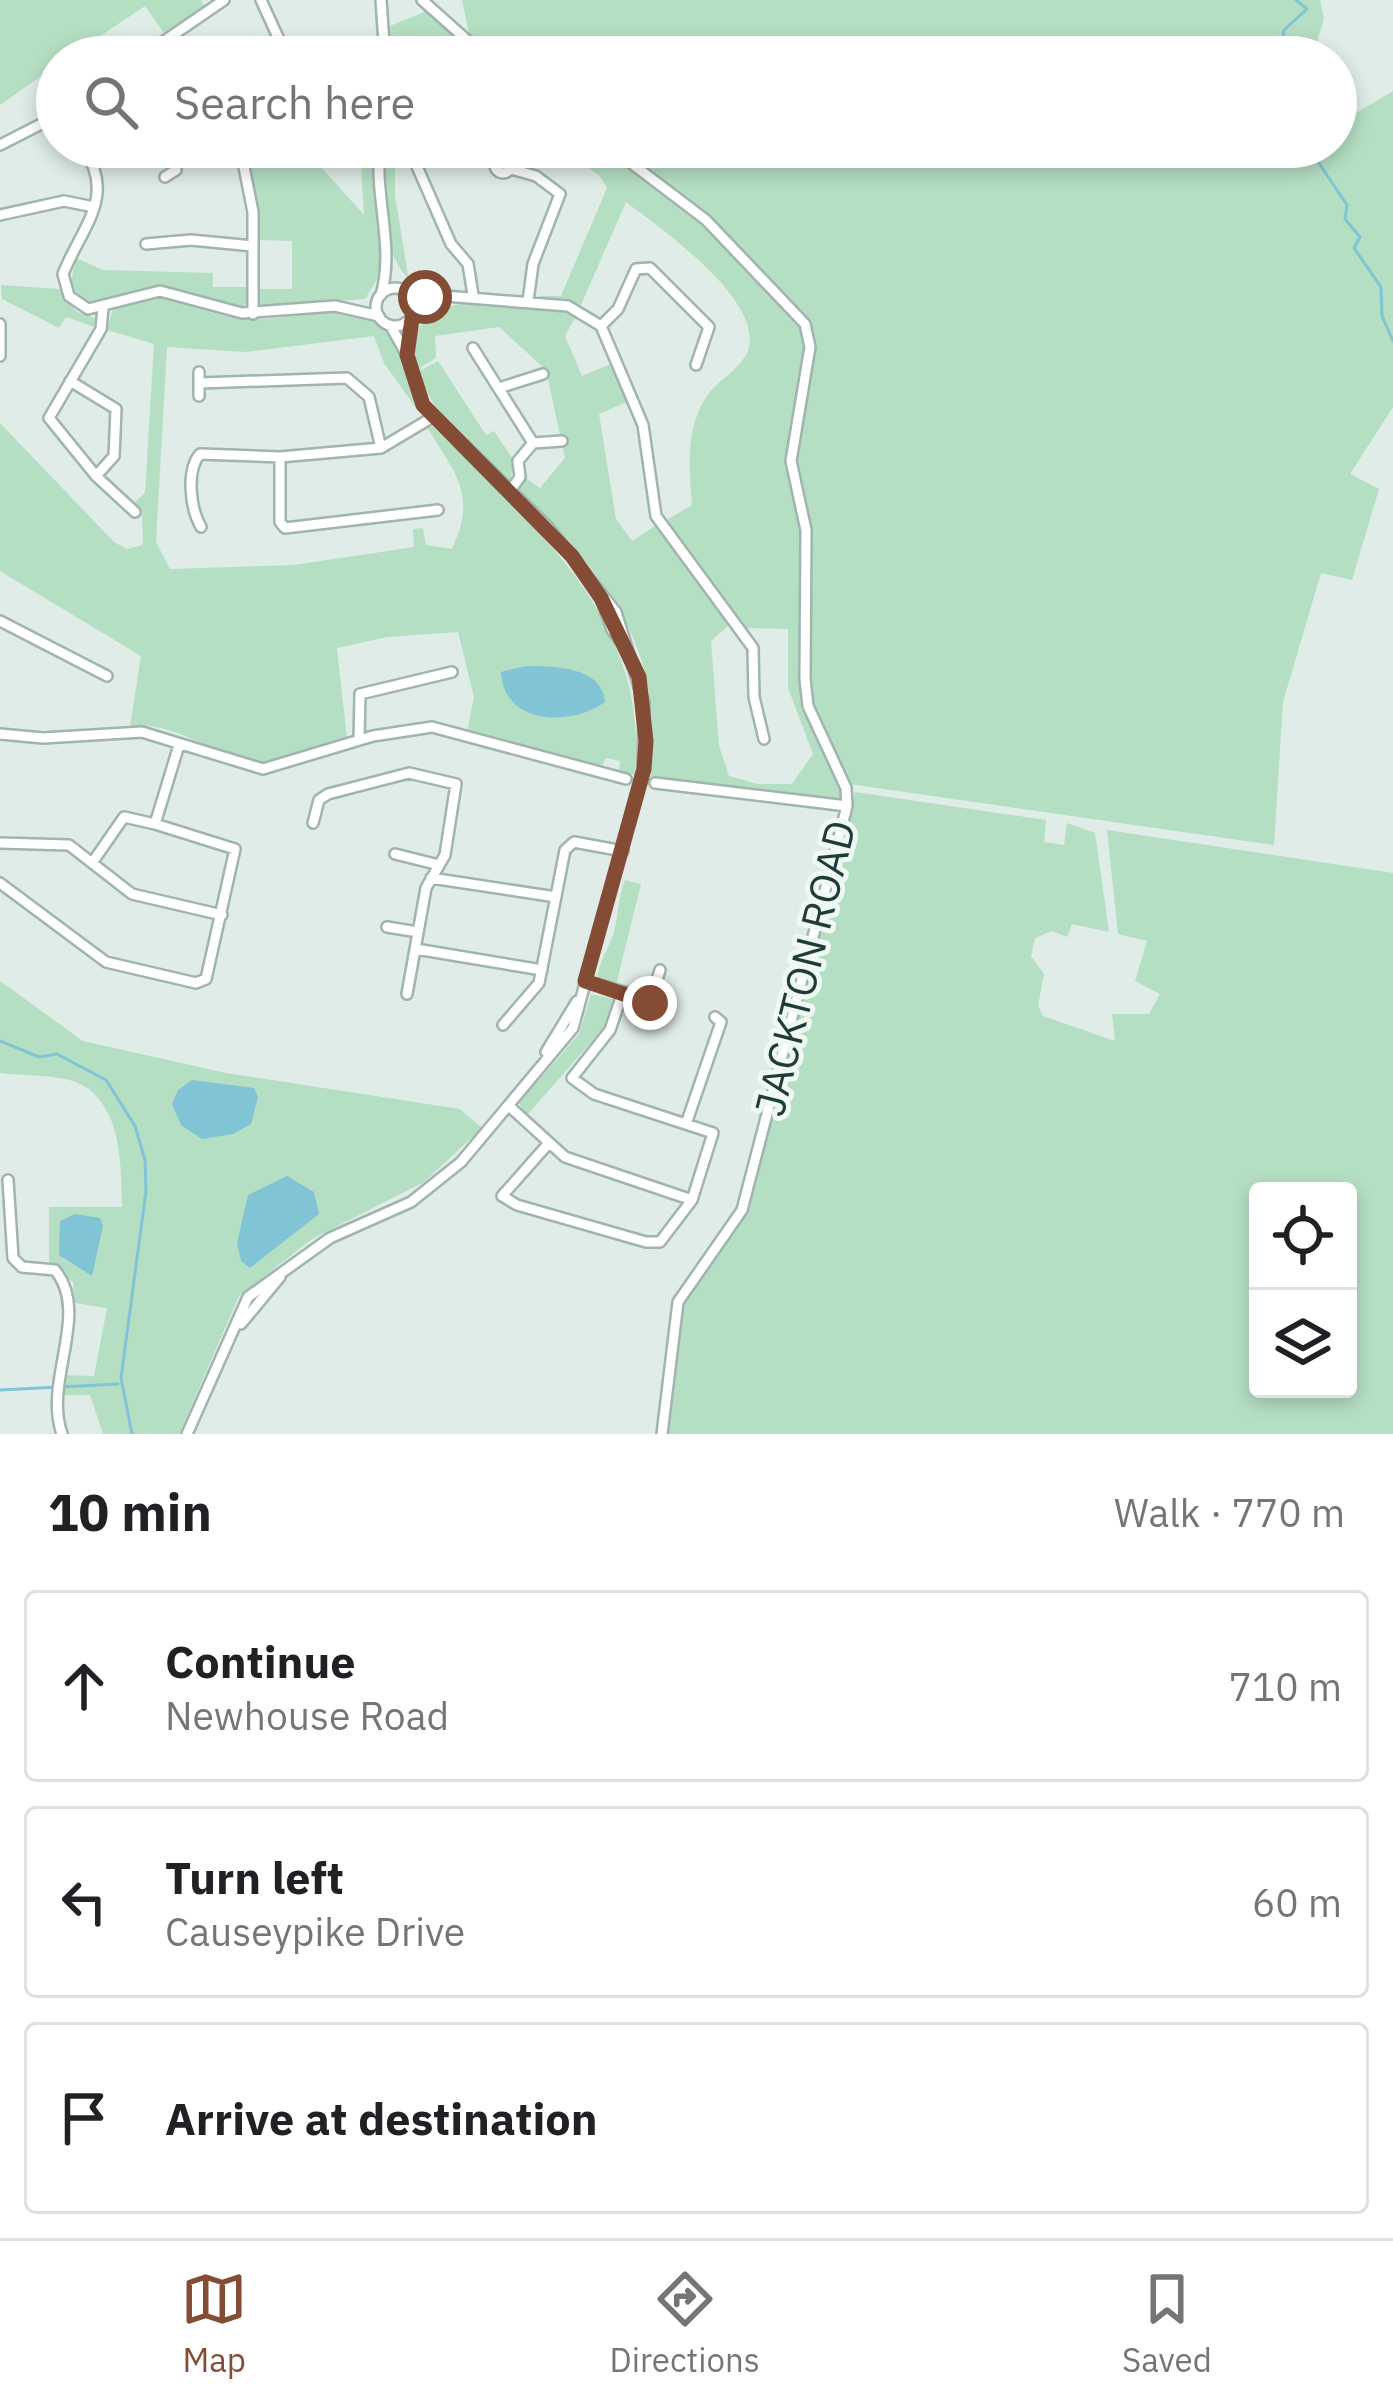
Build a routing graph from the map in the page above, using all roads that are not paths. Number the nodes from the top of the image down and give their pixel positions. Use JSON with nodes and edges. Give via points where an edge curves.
{"nodes":[{"id":1,"x":224,"y":0,"type":"edge"},
{"id":2,"x":260,"y":0,"type":"edge"},
{"id":3,"x":381,"y":0,"type":"edge"},
{"id":4,"x":422,"y":0,"type":"edge"},
{"id":5,"x":173,"y":35,"type":"edge"},
{"id":6,"x":276,"y":36,"type":"edge"},
{"id":7,"x":384,"y":36,"type":"edge"},
{"id":8,"x":462,"y":36,"type":"edge"},
{"id":9,"x":36,"y":127,"type":"edge"},
{"id":10,"x":0,"y":145,"type":"edge"},
{"id":11,"x":93,"y":168,"type":"edge"},
{"id":12,"x":170,"y":168,"type":"edge"},
{"id":13,"x":245,"y":168,"type":"edge"},
{"id":14,"x":377,"y":168,"type":"edge"},
{"id":15,"x":421,"y":168,"type":"edge"},
{"id":16,"x":511,"y":168,"type":"edge"},
{"id":17,"x":638,"y":168,"type":"edge"},
{"id":18,"x":187,"y":176,"type":"dead end"},
{"id":19,"x":94,"y":207,"type":"junction"},
{"id":20,"x":0,"y":215,"type":"edge"},
{"id":21,"x":146,"y":244,"type":"dead end"},
{"id":22,"x":253,"y":246,"type":"junction"},
{"id":23,"x":386,"y":261,"type":"junction"},
{"id":24,"x":406,"y":291,"type":"junction"},
{"id":25,"x":473,"y":296,"type":"junction"},
{"id":26,"x":379,"y":297,"type":"junction"},
{"id":27,"x":444,"y":299,"type":"junction"},
{"id":28,"x":528,"y":301,"type":"junction"},
{"id":29,"x":103,"y":308,"type":"junction"},
{"id":30,"x":355,"y":308,"type":"junction"},
{"id":31,"x":253,"y":314,"type":"junction"},
{"id":32,"x":379,"y":316,"type":"junction"},
{"id":33,"x":411,"y":317,"type":"junction"},
{"id":34,"x":0,"y":324,"type":"edge"},
{"id":35,"x":389,"y":325,"type":"junction"},
{"id":36,"x":601,"y":326,"type":"junction"},
{"id":37,"x":473,"y":349,"type":"dead end"},
{"id":38,"x":407,"y":355,"type":"junction"},
{"id":39,"x":0,"y":356,"type":"edge"},
{"id":40,"x":696,"y":365,"type":"dead end"},
{"id":41,"x":543,"y":374,"type":"dead end"},
{"id":42,"x":70,"y":381,"type":"junction"},
{"id":43,"x":499,"y":388,"type":"junction"},
{"id":44,"x":199,"y":396,"type":"dead end"},
{"id":45,"x":433,"y":417,"type":"junction"},
{"id":46,"x":532,"y":442,"type":"junction"},
{"id":47,"x":562,"y":442,"type":"dead end"},
{"id":48,"x":381,"y":448,"type":"junction"},
{"id":49,"x":280,"y":457,"type":"junction"},
{"id":50,"x":96,"y":476,"type":"junction"},
{"id":51,"x":510,"y":491,"type":"junction"},
{"id":52,"x":438,"y":510,"type":"dead end"},
{"id":53,"x":134,"y":512,"type":"dead end"},
{"id":54,"x":415,"y":513,"type":"junction"},
{"id":55,"x":201,"y":526,"type":"dead end"},
{"id":56,"x":417,"y":526,"type":"dead end"},
{"id":57,"x":0,"y":621,"type":"edge"},
{"id":58,"x":412,"y":667,"type":"dead end"},
{"id":59,"x":452,"y":671,"type":"dead end"},
{"id":60,"x":98,"y":676,"type":"dead end"},
{"id":61,"x":415,"y":680,"type":"junction"},
{"id":62,"x":0,"y":734,"type":"edge"},
{"id":63,"x":764,"y":739,"type":"dead end"},
{"id":64,"x":359,"y":740,"type":"junction"},
{"id":65,"x":179,"y":745,"type":"junction"},
{"id":66,"x":612,"y":762,"type":"dead end"},
{"id":67,"x":610,"y":775,"type":"junction"},
{"id":68,"x":626,"y":779,"type":"dead end"},
{"id":69,"x":655,"y":783,"type":"dead end"},
{"id":70,"x":675,"y":787,"type":"junction"},
{"id":71,"x":673,"y":801,"type":"dead end"},
{"id":72,"x":848,"y":806,"type":"junction"},
{"id":73,"x":313,"y":823,"type":"dead end"},
{"id":74,"x":155,"y":824,"type":"junction"},
{"id":75,"x":0,"y":843,"type":"edge"},
{"id":76,"x":622,"y":851,"type":"junction"},
{"id":77,"x":395,"y":854,"type":"dead end"},
{"id":78,"x":92,"y":863,"type":"junction"},
{"id":79,"x":439,"y":865,"type":"junction"},
{"id":80,"x":431,"y":878,"type":"junction"},
{"id":81,"x":0,"y":883,"type":"edge"},
{"id":82,"x":556,"y":897,"type":"junction"},
{"id":83,"x":222,"y":915,"type":"junction"},
{"id":84,"x":386,"y":926,"type":"dead end"},
{"id":85,"x":418,"y":932,"type":"junction"},
{"id":86,"x":416,"y":949,"type":"junction"},
{"id":87,"x":542,"y":970,"type":"junction"},
{"id":88,"x":660,"y":970,"type":"dead end"},
{"id":89,"x":584,"y":987,"type":"junction"},
{"id":90,"x":407,"y":994,"type":"dead end"},
{"id":91,"x":622,"y":995,"type":"junction"},
{"id":92,"x":715,"y":1017,"type":"dead end"},
{"id":93,"x":503,"y":1025,"type":"dead end"},
{"id":94,"x":509,"y":1106,"type":"junction"},
{"id":95,"x":686,"y":1124,"type":"junction"},
{"id":96,"x":548,"y":1144,"type":"junction"},
{"id":97,"x":8,"y":1180,"type":"dead end"},
{"id":98,"x":692,"y":1200,"type":"junction"},
{"id":99,"x":6,"y":1220,"type":"edge"},
{"id":100,"x":62,"y":1434,"type":"edge"},
{"id":101,"x":187,"y":1434,"type":"edge"},
{"id":102,"x":662,"y":1434,"type":"edge"}],
"edges":[{"from":1,"to":5,"type":"street"},
{"from":2,"to":6,"type":"street"},
{"from":3,"to":7,"type":"street"},
{"from":4,"to":8,"type":"street"},
{"from":9,"to":10,"type":"street"},
{"from":11,"to":19,"type":"street","via":[[100,180]]},
{"from":12,"to":18,"type":"street"},
{"from":13,"to":22,"type":"street"},
{"from":14,"to":23,"type":"street"},
{"from":15,"to":25,"type":"street","via":[[448,238],[468,264]]},
{"from":16,"to":28,"type":"street","via":[[560,194]]},
{"from":17,"to":72,"type":"street","name":"JACKTON ROAD","via":[[706,220],[806,324],[810,354],[791,461],[806,530],[805,679]]},
{"from":19,"to":20,"type":"street","via":[[64,201]]},
{"from":19,"to":29,"type":"street","via":[[63,283],[80,307]]},
{"from":21,"to":22,"type":"street","via":[[161,235]]},
{"from":22,"to":31,"type":"street"},
{"from":23,"to":24,"type":"street"},
{"from":23,"to":26,"type":"street"},
{"from":24,"to":26,"type":"street"},
{"from":24,"to":27,"type":"street"},
{"from":24,"to":33,"type":"street"},
{"from":25,"to":27,"type":"street"},
{"from":25,"to":28,"type":"street"},
{"from":26,"to":30,"type":"street"},
{"from":26,"to":32,"type":"street"},
{"from":27,"to":33,"type":"street"},
{"from":28,"to":36,"type":"street","via":[[568,306]]},
{"from":29,"to":31,"type":"street","via":[[160,291]]},
{"from":29,"to":42,"type":"street","via":[[101,329]]},
{"from":30,"to":31,"type":"street"},
{"from":30,"to":32,"type":"street"},
{"from":32,"to":35,"type":"street"},
{"from":33,"to":35,"type":"street"},
{"from":33,"to":38,"type":"street"},
{"from":34,"to":39,"type":"street"},
{"from":35,"to":38,"type":"street"},
{"from":36,"to":40,"type":"street","via":[[644,266],[709,327],[692,349]]},
{"from":36,"to":63,"type":"street","via":[[643,425],[656,516],[753,648]]},
{"from":37,"to":43,"type":"street"},
{"from":38,"to":45,"type":"street","via":[[415,391]]},
{"from":41,"to":43,"type":"street"},
{"from":42,"to":50,"type":"street","via":[[49,418]]},
{"from":42,"to":50,"type":"street","via":[[116,409],[114,456]]},
{"from":43,"to":46,"type":"street"},
{"from":44,"to":48,"type":"street","via":[[200,378],[348,378],[369,397]]},
{"from":45,"to":48,"type":"street"},
{"from":45,"to":51,"type":"street"},
{"from":46,"to":47,"type":"street"},
{"from":46,"to":51,"type":"street"},
{"from":48,"to":49,"type":"street"},
{"from":49,"to":54,"type":"street","via":[[285,528]]},
{"from":49,"to":55,"type":"street","via":[[196,456],[193,509]]},
{"from":50,"to":53,"type":"street","via":[[129,498]]},
{"from":51,"to":76,"type":"street","via":[[616,612],[630,651],[646,741]]},
{"from":52,"to":54,"type":"street"},
{"from":54,"to":56,"type":"street"},
{"from":57,"to":60,"type":"street"},
{"from":58,"to":61,"type":"street"},
{"from":59,"to":61,"type":"street"},
{"from":61,"to":64,"type":"street","via":[[360,694]]},
{"from":62,"to":65,"type":"street","via":[[142,732]]},
{"from":64,"to":65,"type":"street","via":[[262,769]]},
{"from":64,"to":67,"type":"street","via":[[432,727]]},
{"from":65,"to":74,"type":"street"},
{"from":66,"to":67,"type":"street"},
{"from":67,"to":68,"type":"street"},
{"from":69,"to":70,"type":"street"},
{"from":70,"to":71,"type":"street"},
{"from":70,"to":72,"type":"street"},
{"from":72,"to":102,"type":"street","name":"JACKTON ROAD","via":[[742,1210],[678,1302]]},
{"from":73,"to":79,"type":"street","via":[[328,794],[410,772],[447,779],[457,787]]},
{"from":74,"to":78,"type":"street","via":[[124,817]]},
{"from":74,"to":83,"type":"street","via":[[235,849]]},
{"from":75,"to":78,"type":"street","via":[[57,843]]},
{"from":76,"to":82,"type":"street","via":[[570,844]]},
{"from":76,"to":89,"type":"street"},
{"from":77,"to":79,"type":"street"},
{"from":78,"to":83,"type":"street","via":[[132,894]]},
{"from":79,"to":80,"type":"street"},
{"from":80,"to":82,"type":"street"},
{"from":80,"to":85,"type":"street"},
{"from":81,"to":83,"type":"street","via":[[106,962],[196,982],[208,976]]},
{"from":82,"to":87,"type":"street"},
{"from":84,"to":85,"type":"street"},
{"from":85,"to":86,"type":"street"},
{"from":86,"to":87,"type":"street"},
{"from":86,"to":90,"type":"street"},
{"from":87,"to":93,"type":"street"},
{"from":88,"to":91,"type":"street","via":[[655,1003]]},
{"from":89,"to":91,"type":"street"},
{"from":89,"to":94,"type":"street","via":[[573,1028]]},
{"from":91,"to":95,"type":"street","via":[[610,1030],[572,1078],[594,1094]]},
{"from":92,"to":95,"type":"street","via":[[721,1022]]},
{"from":94,"to":96,"type":"street"},
{"from":94,"to":101,"type":"street","via":[[476,1148],[411,1202],[330,1238],[283,1273],[239,1325]]},
{"from":95,"to":98,"type":"street","via":[[713,1133]]},
{"from":96,"to":98,"type":"street"},
{"from":96,"to":98,"type":"street","via":[[502,1196],[646,1242],[660,1242]]},
{"from":97,"to":99,"type":"street"},
{"from":99,"to":100,"type":"street","via":[[16,1263],[55,1270],[68,1285],[55,1404]]}]}
